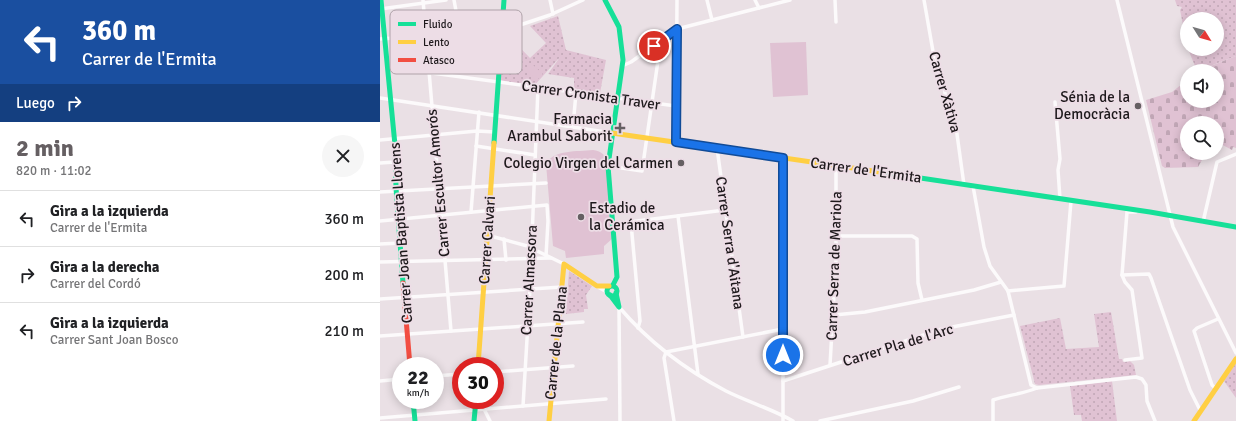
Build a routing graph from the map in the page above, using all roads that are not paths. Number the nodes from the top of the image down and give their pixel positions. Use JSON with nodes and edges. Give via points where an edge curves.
{"nodes":[{"id":1,"x":381,"y":0,"type":"edge"},
{"id":2,"x":446,"y":0,"type":"edge"},
{"id":3,"x":454,"y":0,"type":"edge"},
{"id":4,"x":504,"y":0,"type":"edge"},
{"id":5,"x":550,"y":0,"type":"edge"},
{"id":6,"x":583,"y":0,"type":"edge"},
{"id":7,"x":605,"y":0,"type":"edge"},
{"id":8,"x":678,"y":0,"type":"edge"},
{"id":9,"x":707,"y":0,"type":"edge"},
{"id":10,"x":755,"y":0,"type":"edge"},
{"id":11,"x":790,"y":0,"type":"edge"},
{"id":12,"x":835,"y":0,"type":"edge"},
{"id":13,"x":924,"y":0,"type":"edge"},
{"id":14,"x":1117,"y":0,"type":"edge"},
{"id":15,"x":423,"y":2,"type":"edge"},
{"id":16,"x":758,"y":8,"type":"junction"},
{"id":17,"x":381,"y":9,"type":"edge"},
{"id":18,"x":456,"y":10,"type":"edge"},
{"id":19,"x":503,"y":10,"type":"edge"},
{"id":20,"x":553,"y":14,"type":"junction"},
{"id":21,"x":712,"y":20,"type":"junction"},
{"id":22,"x":836,"y":22,"type":"dead end"},
{"id":23,"x":522,"y":24,"type":"edge"},
{"id":24,"x":677,"y":29,"type":"junction"},
{"id":25,"x":382,"y":39,"type":"edge"},
{"id":26,"x":661,"y":40,"type":"junction"},
{"id":27,"x":622,"y":66,"type":"junction"},
{"id":28,"x":387,"y":67,"type":"junction"},
{"id":29,"x":390,"y":67,"type":"edge"},
{"id":30,"x":428,"y":74,"type":"edge"},
{"id":31,"x":442,"y":74,"type":"edge"},
{"id":32,"x":499,"y":74,"type":"edge"},
{"id":33,"x":498,"y":82,"type":"junction"},
{"id":34,"x":538,"y":87,"type":"junction"},
{"id":35,"x":576,"y":93,"type":"junction"},
{"id":36,"x":380,"y":98,"type":"edge"},
{"id":37,"x":617,"y":98,"type":"junction"},
{"id":38,"x":389,"y":99,"type":"junction"},
{"id":39,"x":1055,"y":102,"type":"dead end"},
{"id":40,"x":652,"y":103,"type":"junction"},
{"id":41,"x":431,"y":105,"type":"junction"},
{"id":42,"x":676,"y":106,"type":"junction"},
{"id":43,"x":478,"y":112,"type":"junction"},
{"id":44,"x":496,"y":114,"type":"junction"},
{"id":45,"x":536,"y":121,"type":"junction"},
{"id":46,"x":573,"y":126,"type":"junction"},
{"id":47,"x":477,"y":131,"type":"junction"},
{"id":48,"x":495,"y":132,"type":"junction"},
{"id":49,"x":612,"y":133,"type":"junction"},
{"id":50,"x":434,"y":135,"type":"junction"},
{"id":51,"x":647,"y":138,"type":"junction"},
{"id":52,"x":394,"y":139,"type":"junction"},
{"id":53,"x":380,"y":140,"type":"edge"},
{"id":54,"x":676,"y":142,"type":"junction"},
{"id":55,"x":476,"y":146,"type":"junction"},
{"id":56,"x":717,"y":148,"type":"junction"},
{"id":57,"x":494,"y":149,"type":"junction"},
{"id":58,"x":1236,"y":154,"type":"edge"},
{"id":59,"x":535,"y":155,"type":"junction"},
{"id":60,"x":783,"y":158,"type":"junction"},
{"id":61,"x":395,"y":162,"type":"junction"},
{"id":62,"x":380,"y":163,"type":"edge"},
{"id":63,"x":608,"y":166,"type":"junction"},
{"id":64,"x":836,"y":166,"type":"junction"},
{"id":65,"x":546,"y":182,"type":"dead end"},
{"id":66,"x":534,"y":184,"type":"junction"},
{"id":67,"x":964,"y":185,"type":"junction"},
{"id":68,"x":491,"y":186,"type":"junction"},
{"id":69,"x":973,"y":186,"type":"junction"},
{"id":70,"x":473,"y":187,"type":"junction"},
{"id":71,"x":438,"y":189,"type":"junction"},
{"id":72,"x":380,"y":192,"type":"edge"},
{"id":73,"x":396,"y":192,"type":"junction"},
{"id":74,"x":1060,"y":199,"type":"junction"},
{"id":75,"x":1071,"y":201,"type":"junction"},
{"id":76,"x":533,"y":208,"type":"junction"},
{"id":77,"x":490,"y":210,"type":"junction"},
{"id":78,"x":725,"y":210,"type":"junction"},
{"id":79,"x":471,"y":212,"type":"junction"},
{"id":80,"x":1150,"y":212,"type":"junction"},
{"id":81,"x":441,"y":216,"type":"junction"},
{"id":82,"x":678,"y":216,"type":"junction"},
{"id":83,"x":1169,"y":216,"type":"junction"},
{"id":84,"x":399,"y":220,"type":"junction"},
{"id":85,"x":380,"y":221,"type":"edge"},
{"id":86,"x":1203,"y":222,"type":"junction"},
{"id":87,"x":631,"y":223,"type":"junction"},
{"id":88,"x":613,"y":224,"type":"junction"},
{"id":89,"x":1236,"y":227,"type":"edge"},
{"id":90,"x":487,"y":234,"type":"junction"},
{"id":91,"x":836,"y":236,"type":"junction"},
{"id":92,"x":504,"y":239,"type":"junction"},
{"id":93,"x":400,"y":243,"type":"junction"},
{"id":94,"x":380,"y":244,"type":"edge"},
{"id":95,"x":531,"y":248,"type":"junction"},
{"id":96,"x":546,"y":256,"type":"junction"},
{"id":97,"x":551,"y":258,"type":"junction"},
{"id":98,"x":445,"y":259,"type":"junction"},
{"id":99,"x":531,"y":259,"type":"junction"},
{"id":100,"x":486,"y":260,"type":"junction"},
{"id":101,"x":506,"y":260,"type":"junction"},
{"id":102,"x":402,"y":261,"type":"junction"},
{"id":103,"x":380,"y":262,"type":"edge"},
{"id":104,"x":564,"y":264,"type":"junction"},
{"id":105,"x":1122,"y":275,"type":"junction"},
{"id":106,"x":1001,"y":282,"type":"junction"},
{"id":107,"x":597,"y":286,"type":"junction"},
{"id":108,"x":611,"y":286,"type":"junction"},
{"id":109,"x":562,"y":287,"type":"junction"},
{"id":110,"x":530,"y":289,"type":"junction"},
{"id":111,"x":1008,"y":291,"type":"junction"},
{"id":112,"x":483,"y":292,"type":"junction"},
{"id":113,"x":616,"y":293,"type":"junction"},
{"id":114,"x":608,"y":294,"type":"junction"},
{"id":115,"x":447,"y":295,"type":"junction"},
{"id":116,"x":405,"y":298,"type":"junction"},
{"id":117,"x":380,"y":299,"type":"edge"},
{"id":118,"x":922,"y":300,"type":"junction"},
{"id":119,"x":619,"y":307,"type":"junction"},
{"id":120,"x":1014,"y":315,"type":"junction"},
{"id":121,"x":834,"y":316,"type":"junction"},
{"id":122,"x":1218,"y":319,"type":"junction"},
{"id":123,"x":583,"y":322,"type":"dead end"},
{"id":124,"x":558,"y":324,"type":"junction"},
{"id":125,"x":527,"y":326,"type":"junction"},
{"id":126,"x":638,"y":328,"type":"junction"},
{"id":127,"x":481,"y":329,"type":"junction"},
{"id":128,"x":783,"y":329,"type":"junction"},
{"id":129,"x":451,"y":331,"type":"junction"},
{"id":130,"x":408,"y":334,"type":"junction"},
{"id":131,"x":380,"y":336,"type":"edge"},
{"id":132,"x":743,"y":337,"type":"junction"},
{"id":133,"x":694,"y":347,"type":"junction"},
{"id":134,"x":666,"y":352,"type":"junction"},
{"id":135,"x":1236,"y":353,"type":"edge"},
{"id":136,"x":409,"y":357,"type":"edge"},
{"id":137,"x":479,"y":357,"type":"edge"},
{"id":138,"x":1236,"y":358,"type":"edge"},
{"id":139,"x":1125,"y":360,"type":"dead end"},
{"id":140,"x":830,"y":365,"type":"junction"},
{"id":141,"x":573,"y":366,"type":"dead end"},
{"id":142,"x":554,"y":367,"type":"junction"},
{"id":143,"x":525,"y":369,"type":"junction"},
{"id":144,"x":504,"y":371,"type":"edge"},
{"id":145,"x":698,"y":374,"type":"junction"},
{"id":146,"x":392,"y":380,"type":"edge"},
{"id":147,"x":783,"y":380,"type":"junction"},
{"id":148,"x":380,"y":381,"type":"edge"},
{"id":149,"x":959,"y":387,"type":"dead end"},
{"id":150,"x":1036,"y":388,"type":"junction"},
{"id":151,"x":1215,"y":388,"type":"junction"},
{"id":152,"x":606,"y":399,"type":"dead end"},
{"id":153,"x":550,"y":404,"type":"junction"},
{"id":154,"x":523,"y":406,"type":"junction"},
{"id":155,"x":504,"y":407,"type":"edge"},
{"id":156,"x":414,"y":409,"type":"edge"},
{"id":157,"x":484,"y":409,"type":"joint"},
{"id":158,"x":475,"y":410,"type":"junction"},
{"id":159,"x":1200,"y":410,"type":"junction"},
{"id":160,"x":414,"y":415,"type":"junction"},
{"id":161,"x":783,"y":415,"type":"junction"},
{"id":162,"x":381,"y":417,"type":"edge"},
{"id":163,"x":415,"y":421,"type":"edge"},
{"id":164,"x":474,"y":421,"type":"edge"},
{"id":165,"x":490,"y":421,"type":"edge"},
{"id":166,"x":549,"y":421,"type":"edge"},
{"id":167,"x":620,"y":421,"type":"edge"},
{"id":168,"x":674,"y":421,"type":"edge"},
{"id":169,"x":783,"y":421,"type":"edge"},
{"id":170,"x":793,"y":421,"type":"edge"},
{"id":171,"x":820,"y":421,"type":"edge"},
{"id":172,"x":994,"y":421,"type":"edge"},
{"id":173,"x":1154,"y":421,"type":"edge"},
{"id":174,"x":1194,"y":421,"type":"edge"}],
"edges":[{"from":1,"to":17,"type":"street","name":"Carrer Joan Baptista Llorens"},
{"from":2,"to":15,"type":"street"},
{"from":3,"to":18,"type":"street"},
{"from":4,"to":19,"type":"street","name":"Carrer Calvari"},
{"from":5,"to":20,"type":"street"},
{"from":6,"to":20,"type":"street"},
{"from":7,"to":27,"type":"street","via":[[619,27]]},
{"from":8,"to":24,"type":"street"},
{"from":9,"to":21,"type":"street"},
{"from":10,"to":16,"type":"street"},
{"from":11,"to":16,"type":"street"},
{"from":12,"to":22,"type":"street"},
{"from":13,"to":67,"type":"street","name":"Carrer Xàtiva","via":[[934,57],[944,85],[947,110],[956,127]]},
{"from":14,"to":83,"type":"street"},
{"from":15,"to":17,"type":"street"},
{"from":16,"to":21,"type":"street"},
{"from":17,"to":25,"type":"street","name":"Carrer Joan Baptista Llorens"},
{"from":20,"to":23,"type":"street"},
{"from":21,"to":24,"type":"street"},
{"from":24,"to":26,"type":"street"},
{"from":24,"to":42,"type":"street"},
{"from":25,"to":28,"type":"street","name":"Carrer Joan Baptista Llorens"},
{"from":26,"to":27,"type":"street"},
{"from":26,"to":40,"type":"street"},
{"from":27,"to":37,"type":"street"},
{"from":28,"to":29,"type":"street","name":"Carrer Cronista Traver"},
{"from":28,"to":38,"type":"street","name":"Carrer Joan Baptista Llorens"},
{"from":30,"to":41,"type":"street","name":"Carrer Escultor Amorós"},
{"from":31,"to":33,"type":"street","name":"Carrer Cronista Traver"},
{"from":32,"to":33,"type":"street","name":"Carrer Calvari"},
{"from":33,"to":34,"type":"street","name":"Carrer Cronista Traver"},
{"from":33,"to":44,"type":"street","name":"Carrer Calvari"},
{"from":34,"to":35,"type":"street","name":"Carrer Cronista Traver"},
{"from":34,"to":45,"type":"street","name":"Carrer Almassora"},
{"from":35,"to":37,"type":"street","name":"Carrer Cronista Traver"},
{"from":35,"to":46,"type":"street"},
{"from":36,"to":38,"type":"street","name":"Carrer de l'Ermita"},
{"from":37,"to":40,"type":"street","name":"Carrer Cronista Traver"},
{"from":37,"to":49,"type":"street"},
{"from":38,"to":41,"type":"street","name":"Carrer de l'Ermita"},
{"from":38,"to":52,"type":"street","name":"Carrer Joan Baptista Llorens"},
{"from":39,"to":74,"type":"street","via":[[1060,159]]},
{"from":40,"to":42,"type":"street","name":"Carrer Cronista Traver"},
{"from":40,"to":51,"type":"street"},
{"from":41,"to":43,"type":"street","name":"Carrer de l'Ermita"},
{"from":41,"to":50,"type":"street","name":"Carrer Escultor Amorós"},
{"from":42,"to":54,"type":"street"},
{"from":43,"to":44,"type":"street","name":"Carrer de l'Ermita"},
{"from":43,"to":47,"type":"street"},
{"from":44,"to":45,"type":"street","name":"Carrer de l'Ermita"},
{"from":44,"to":48,"type":"street","name":"Carrer Calvari"},
{"from":45,"to":46,"type":"street","name":"Carrer de l'Ermita"},
{"from":45,"to":59,"type":"street","name":"Carrer Almassora"},
{"from":46,"to":49,"type":"street","name":"Carrer de l'Ermita"},
{"from":47,"to":48,"type":"street"},
{"from":47,"to":50,"type":"street"},
{"from":47,"to":55,"type":"street"},
{"from":48,"to":57,"type":"street","name":"Carrer Calvari"},
{"from":49,"to":51,"type":"street","name":"Carrer de l'Ermita"},
{"from":49,"to":63,"type":"street"},
{"from":50,"to":52,"type":"street"},
{"from":50,"to":71,"type":"street","name":"Carrer Escultor Amorós"},
{"from":51,"to":54,"type":"street","name":"Carrer de l'Ermita"},
{"from":51,"to":63,"type":"street","via":[[642,171]]},
{"from":52,"to":53,"type":"street"},
{"from":52,"to":61,"type":"street","name":"Carrer Joan Baptista Llorens"},
{"from":54,"to":56,"type":"street","name":"Carrer de l'Ermita"},
{"from":55,"to":57,"type":"street"},
{"from":55,"to":70,"type":"street"},
{"from":56,"to":60,"type":"street","name":"Carrer de l'Ermita"},
{"from":56,"to":78,"type":"street","name":"Carrer Serra d'Aitana"},
{"from":57,"to":59,"type":"street"},
{"from":57,"to":68,"type":"street","name":"Carrer Calvari"},
{"from":58,"to":86,"type":"street","via":[[1217,162]]},
{"from":59,"to":66,"type":"street","name":"Carrer Almassora"},
{"from":60,"to":64,"type":"street","name":"Carrer de l'Ermita"},
{"from":60,"to":128,"type":"street"},
{"from":61,"to":62,"type":"street"},
{"from":61,"to":73,"type":"street","name":"Carrer Joan Baptista Llorens"},
{"from":63,"to":88,"type":"street"},
{"from":64,"to":67,"type":"street","name":"Carrer de l'Ermita"},
{"from":64,"to":91,"type":"street","name":"Carrer Serra de Mariola"},
{"from":65,"to":66,"type":"street"},
{"from":66,"to":68,"type":"street"},
{"from":66,"to":76,"type":"street","name":"Carrer Almassora"},
{"from":67,"to":69,"type":"street","name":"Carrer de l'Ermita"},
{"from":68,"to":70,"type":"street"},
{"from":68,"to":77,"type":"street","name":"Carrer Calvari"},
{"from":69,"to":74,"type":"street","name":"Carrer de l'Ermita"},
{"from":69,"to":106,"type":"street","via":[[984,247],[990,266]]},
{"from":70,"to":71,"type":"street"},
{"from":70,"to":79,"type":"street"},
{"from":71,"to":73,"type":"street"},
{"from":71,"to":81,"type":"street","name":"Carrer Escultor Amorós"},
{"from":72,"to":73,"type":"street"},
{"from":73,"to":84,"type":"street","name":"Carrer Joan Baptista Llorens"},
{"from":74,"to":75,"type":"street","name":"Carrer de l'Ermita"},
{"from":75,"to":80,"type":"street","name":"Carrer de l'Ermita"},
{"from":75,"to":111,"type":"street","via":[[1064,286]]},
{"from":76,"to":77,"type":"street"},
{"from":76,"to":95,"type":"street","name":"Carrer Almassora"},
{"from":76,"to":96,"type":"street","via":[[547,205]]},
{"from":77,"to":79,"type":"street"},
{"from":77,"to":90,"type":"street","name":"Carrer Calvari"},
{"from":78,"to":82,"type":"street"},
{"from":78,"to":132,"type":"street","name":"Carrer Serra d'Aitana"},
{"from":79,"to":81,"type":"street"},
{"from":80,"to":83,"type":"street","name":"Carrer de l'Ermita"},
{"from":80,"to":105,"type":"street","via":[[1128,212]]},
{"from":81,"to":84,"type":"street"},
{"from":81,"to":98,"type":"street","name":"Carrer Escultor Amorós"},
{"from":82,"to":87,"type":"street"},
{"from":82,"to":133,"type":"street"},
{"from":83,"to":86,"type":"street","name":"Carrer de l'Ermita"},
{"from":83,"to":122,"type":"street"},
{"from":84,"to":85,"type":"street"},
{"from":84,"to":93,"type":"street","name":"Carrer Joan Baptista Llorens"},
{"from":86,"to":89,"type":"street","name":"Carrer de l'Ermita"},
{"from":87,"to":88,"type":"street"},
{"from":87,"to":126,"type":"street","via":[[640,321]]},
{"from":88,"to":108,"type":"street","via":[[617,277]]},
{"from":90,"to":92,"type":"street"},
{"from":90,"to":100,"type":"street","name":"Carrer Calvari"},
{"from":91,"to":118,"type":"street","via":[[912,236],[917,239],[918,283]]},
{"from":91,"to":121,"type":"street","name":"Carrer Serra de Mariola"},
{"from":92,"to":95,"type":"street"},
{"from":92,"to":101,"type":"street"},
{"from":93,"to":94,"type":"street"},
{"from":93,"to":102,"type":"street","name":"Carrer Joan Baptista Llorens"},
{"from":95,"to":96,"type":"street"},
{"from":95,"to":99,"type":"street","name":"Carrer Almassora"},
{"from":96,"to":97,"type":"street"},
{"from":97,"to":99,"type":"street"},
{"from":97,"to":104,"type":"street"},
{"from":98,"to":100,"type":"street"},
{"from":98,"to":102,"type":"street"},
{"from":98,"to":115,"type":"street","name":"Carrer Escultor Amorós"},
{"from":99,"to":101,"type":"street"},
{"from":99,"to":110,"type":"street","name":"Carrer Almassora"},
{"from":100,"to":101,"type":"street"},
{"from":100,"to":112,"type":"street","name":"Carrer Calvari"},
{"from":102,"to":103,"type":"street"},
{"from":102,"to":116,"type":"street","name":"Carrer Joan Baptista Llorens"},
{"from":104,"to":107,"type":"street"},
{"from":104,"to":109,"type":"street","name":"Carrer de la Plana"},
{"from":105,"to":139,"type":"street","via":[[1132,290],[1142,358]]},
{"from":105,"to":159,"type":"street","via":[[1149,274],[1190,390]]},
{"from":106,"to":111,"type":"street"},
{"from":106,"to":118,"type":"street"},
{"from":107,"to":108,"type":"street"},
{"from":107,"to":114,"type":"street"},
{"from":108,"to":113,"type":"street","via":[[616,288]]},
{"from":108,"to":114,"type":"street"},
{"from":109,"to":110,"type":"street"},
{"from":109,"to":124,"type":"street","name":"Carrer de la Plana"},
{"from":110,"to":112,"type":"street"},
{"from":110,"to":125,"type":"street","name":"Carrer Almassora"},
{"from":111,"to":120,"type":"street"},
{"from":112,"to":115,"type":"street"},
{"from":112,"to":127,"type":"street","name":"Carrer Calvari"},
{"from":113,"to":114,"type":"street"},
{"from":113,"to":119,"type":"street"},
{"from":114,"to":119,"type":"street"},
{"from":115,"to":116,"type":"street"},
{"from":115,"to":129,"type":"street","name":"Carrer Escultor Amorós"},
{"from":116,"to":117,"type":"street"},
{"from":116,"to":130,"type":"street","name":"Carrer Joan Baptista Llorens"},
{"from":118,"to":121,"type":"street"},
{"from":119,"to":126,"type":"street"},
{"from":119,"to":167,"type":"street"},
{"from":120,"to":140,"type":"street","name":"Carrer Pla de l'Arc","via":[[942,329]]},
{"from":120,"to":150,"type":"street","via":[[1031,385]]},
{"from":121,"to":140,"type":"street","name":"Carrer Serra de Mariola"},
{"from":122,"to":135,"type":"street"},
{"from":122,"to":151,"type":"street","via":[[1194,331]]},
{"from":123,"to":124,"type":"street"},
{"from":124,"to":125,"type":"street"},
{"from":124,"to":142,"type":"street","name":"Carrer de la Plana"},
{"from":125,"to":127,"type":"street"},
{"from":125,"to":143,"type":"street","name":"Carrer Almassora"},
{"from":126,"to":134,"type":"street"},
{"from":127,"to":129,"type":"street"},
{"from":127,"to":137,"type":"street","name":"Carrer Calvari"},
{"from":128,"to":132,"type":"street"},
{"from":128,"to":147,"type":"street"},
{"from":129,"to":130,"type":"street"},
{"from":130,"to":131,"type":"street"},
{"from":130,"to":136,"type":"street","name":"Carrer Joan Baptista Llorens"},
{"from":132,"to":133,"type":"street"},
{"from":133,"to":134,"type":"street"},
{"from":133,"to":145,"type":"street"},
{"from":134,"to":145,"type":"street"},
{"from":134,"to":168,"type":"street","via":[[664,358]]},
{"from":138,"to":151,"type":"street"},
{"from":140,"to":147,"type":"street","name":"Carrer Pla de l'Arc"},
{"from":141,"to":142,"type":"street"},
{"from":142,"to":143,"type":"street"},
{"from":142,"to":153,"type":"street","name":"Carrer de la Plana"},
{"from":143,"to":144,"type":"street"},
{"from":143,"to":154,"type":"street","name":"Carrer Almassora"},
{"from":145,"to":161,"type":"street","via":[[728,392]]},
{"from":146,"to":148,"type":"street"},
{"from":147,"to":161,"type":"street"},
{"from":149,"to":171,"type":"street","via":[[913,401]]},
{"from":150,"to":172,"type":"street","via":[[993,400]]},
{"from":150,"to":173,"type":"street","via":[[1136,377],[1142,379],[1146,385],[1147,401]]},
{"from":151,"to":159,"type":"street"},
{"from":152,"to":153,"type":"street"},
{"from":153,"to":154,"type":"street"},
{"from":153,"to":166,"type":"street","name":"Carrer de la Plana"},
{"from":154,"to":155,"type":"street"},
{"from":156,"to":160,"type":"street"},
{"from":157,"to":158,"type":"street"},
{"from":157,"to":165,"type":"street"},
{"from":158,"to":160,"type":"street"},
{"from":158,"to":164,"type":"street"},
{"from":159,"to":174,"type":"street"},
{"from":160,"to":162,"type":"street"},
{"from":160,"to":163,"type":"street"},
{"from":161,"to":169,"type":"street"},
{"from":161,"to":170,"type":"street"}]}
